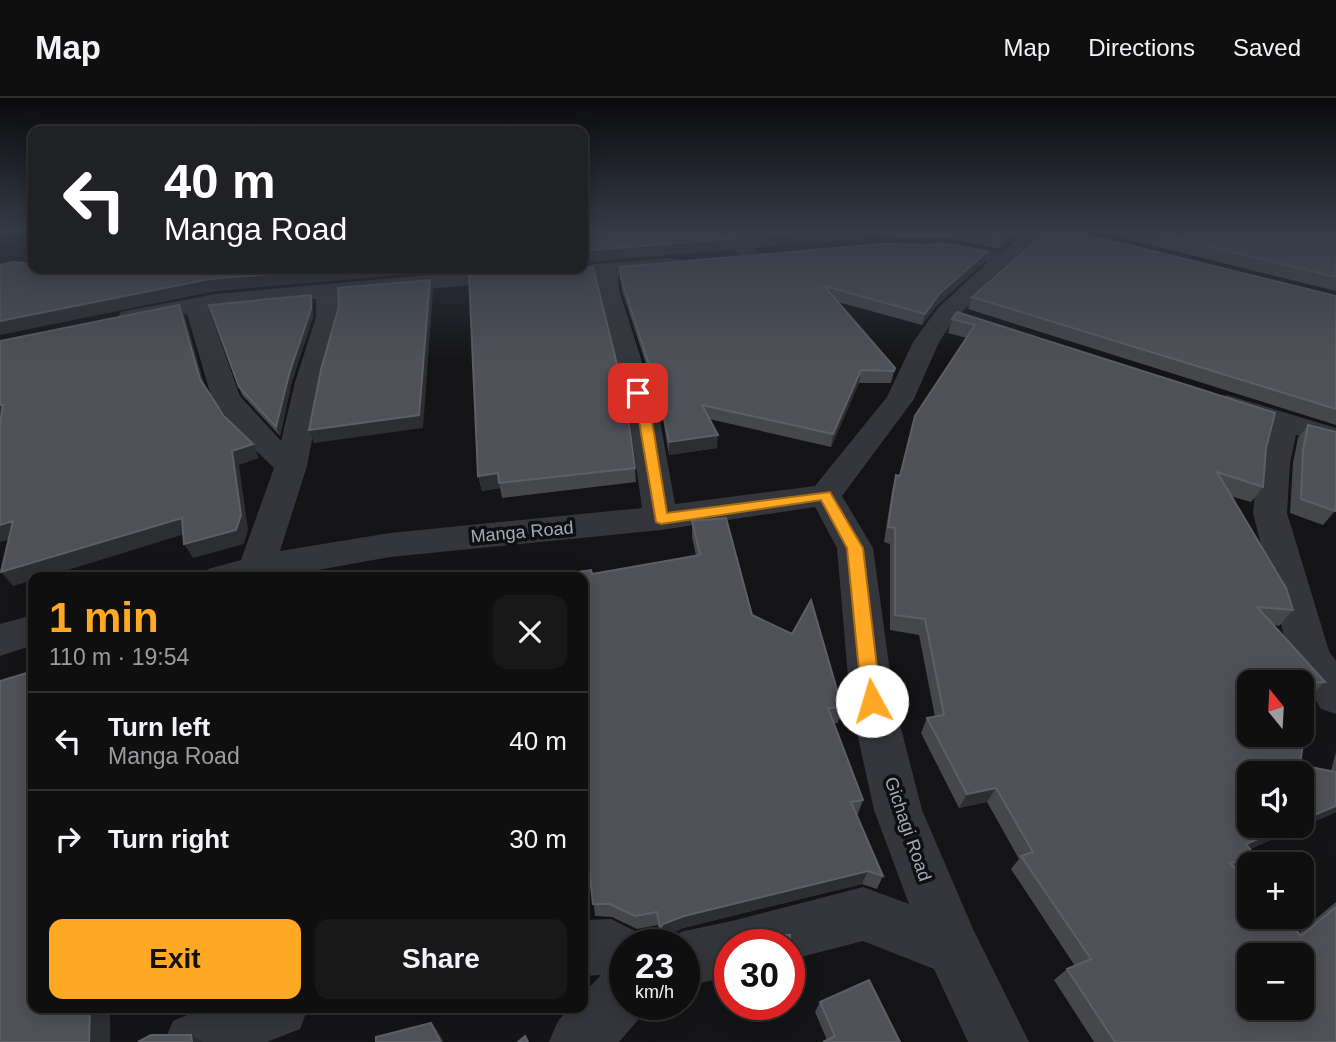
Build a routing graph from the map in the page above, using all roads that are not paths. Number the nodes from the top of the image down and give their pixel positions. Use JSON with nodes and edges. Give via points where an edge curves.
{"nodes":[{"id":1,"x":488,"y":274,"type":"edge"},
{"id":2,"x":607,"y":274,"type":"edge"},
{"id":3,"x":994,"y":274,"type":"edge"},
{"id":4,"x":327,"y":292,"type":"junction"},
{"id":5,"x":195,"y":306,"type":"junction"},
{"id":6,"x":112,"y":321,"type":"edge"},
{"id":7,"x":1206,"y":397,"type":"edge"},
{"id":8,"x":1284,"y":422,"type":"junction"},
{"id":9,"x":1336,"y":438,"type":"edge"},
{"id":10,"x":291,"y":466,"type":"junction"},
{"id":11,"x":825,"y":495,"type":"junction"},
{"id":12,"x":661,"y":519,"type":"junction"},
{"id":13,"x":257,"y":567,"type":"junction"},
{"id":14,"x":241,"y":572,"type":"edge"},
{"id":15,"x":28,"y":632,"type":"edge"},
{"id":16,"x":0,"y":640,"type":"edge"},
{"id":17,"x":1336,"y":696,"type":"edge"},
{"id":18,"x":804,"y":929,"type":"edge"},
{"id":19,"x":609,"y":947,"type":"edge"},
{"id":20,"x":588,"y":948,"type":"edge"},
{"id":21,"x":953,"y":949,"type":"junction"},
{"id":22,"x":609,"y":1009,"type":"edge"},
{"id":23,"x":266,"y":1013,"type":"edge"},
{"id":24,"x":194,"y":1042,"type":"edge"},
{"id":25,"x":579,"y":1042,"type":"edge"},
{"id":26,"x":999,"y":1042,"type":"edge"}],
"edges":[{"from":1,"to":4,"type":"street"},
{"from":2,"to":12,"type":"street","via":[[644,415]]},
{"from":3,"to":11,"type":"street","via":[[959,317],[926,342],[900,399]]},
{"from":4,"to":5,"type":"street"},
{"from":4,"to":10,"type":"street","via":[[328,317]]},
{"from":5,"to":6,"type":"street"},
{"from":5,"to":10,"type":"street","via":[[220,385],[256,436]]},
{"from":7,"to":8,"type":"street"},
{"from":8,"to":9,"type":"street"},
{"from":8,"to":17,"type":"street","via":[[1270,513],[1310,656]]},
{"from":10,"to":13,"type":"street"},
{"from":11,"to":12,"type":"street","name":"Manga Road"},
{"from":11,"to":21,"type":"street","name":"Gichagi Road","via":[[855,548],[872,701],[898,810]]},
{"from":12,"to":13,"type":"street","name":"Manga Road","via":[[379,545]]},
{"from":13,"to":14,"type":"street","name":"Manga Road"},
{"from":15,"to":16,"type":"street"},
{"from":18,"to":21,"type":"street","via":[[863,914]]},
{"from":19,"to":20,"type":"street"},
{"from":21,"to":26,"type":"street","name":"Gichagi Road"},
{"from":22,"to":25,"type":"street"},
{"from":23,"to":24,"type":"street"}]}
